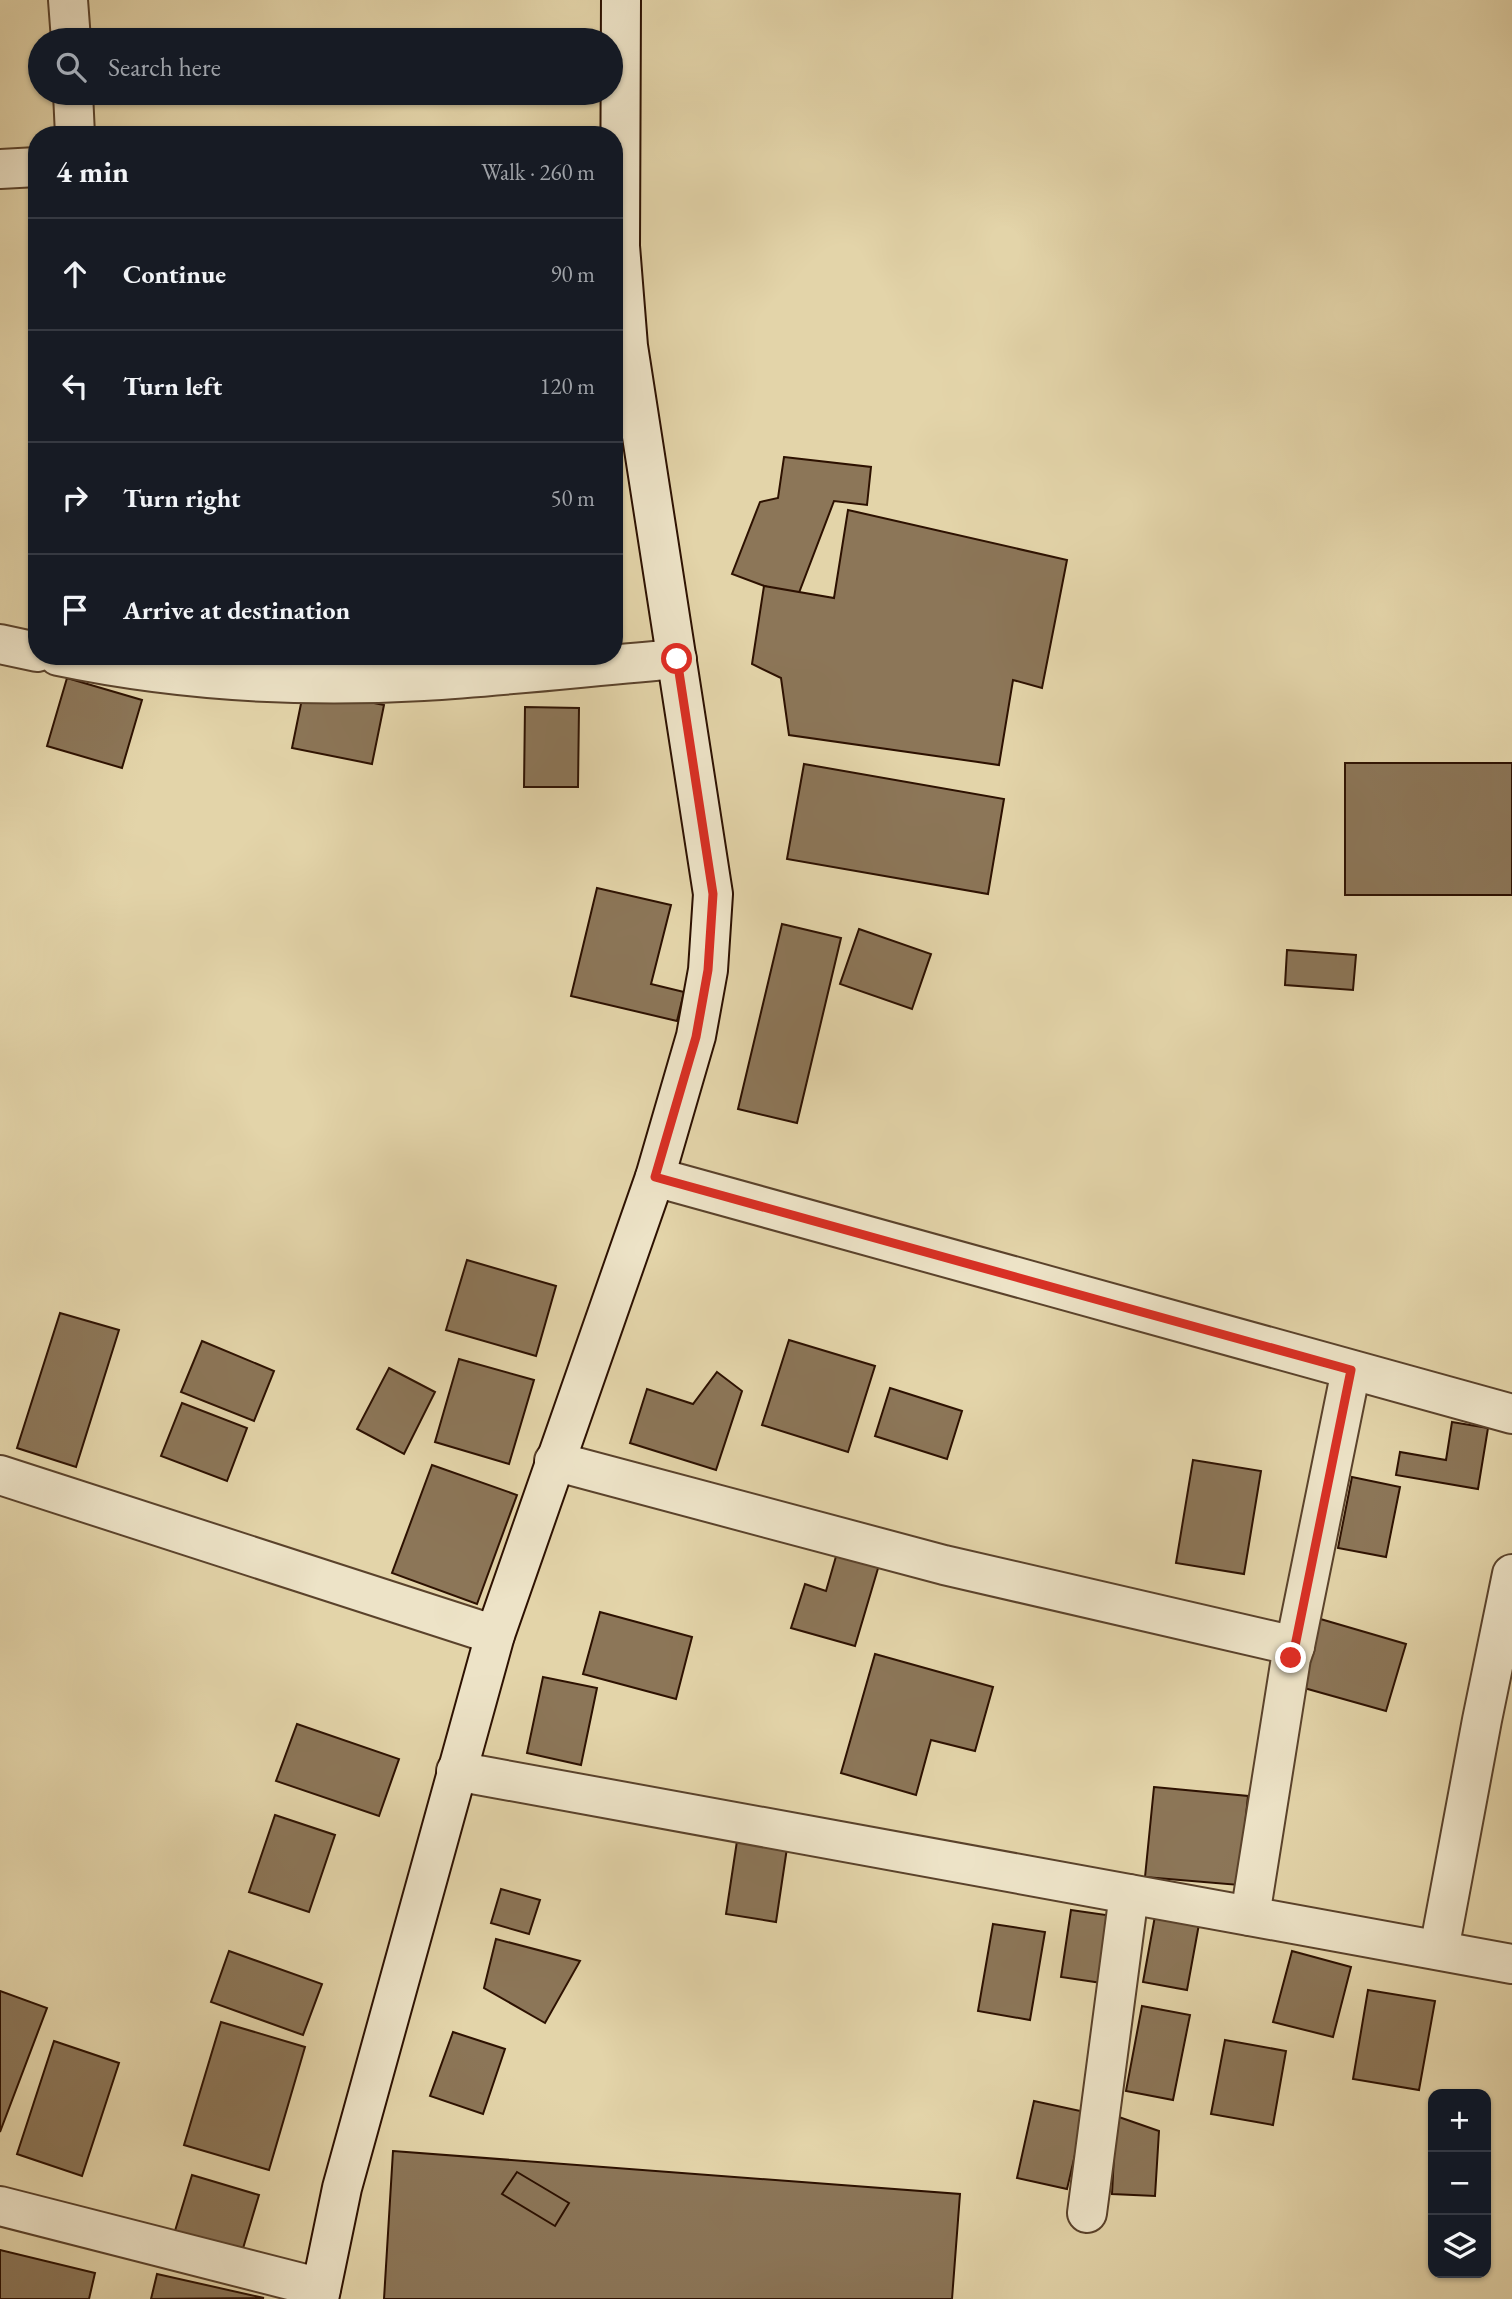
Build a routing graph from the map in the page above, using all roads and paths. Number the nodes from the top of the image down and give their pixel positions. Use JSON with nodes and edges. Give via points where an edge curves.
{"nodes":[{"id":1,"x":68,"y":0,"type":"edge"},
{"id":2,"x":621,"y":0,"type":"edge"},
{"id":3,"x":70,"y":28,"type":"edge"},
{"id":4,"x":621,"y":28,"type":"edge"},
{"id":5,"x":74,"y":105,"type":"edge"},
{"id":6,"x":621,"y":105,"type":"edge"},
{"id":7,"x":75,"y":126,"type":"edge"},
{"id":8,"x":620,"y":126,"type":"edge"},
{"id":9,"x":28,"y":167,"type":"edge"},
{"id":10,"x":0,"y":169,"type":"edge"},
{"id":11,"x":623,"y":284,"type":"edge"},
{"id":12,"x":677,"y":659,"type":"junction"},
{"id":13,"x":623,"y":664,"type":"edge"},
{"id":14,"x":111,"y":665,"type":"edge"},
{"id":15,"x":607,"y":665,"type":"edge"},
{"id":16,"x":655,"y":1177,"type":"junction"},
{"id":17,"x":1351,"y":1370,"type":"junction"},
{"id":18,"x":1512,"y":1414,"type":"edge"},
{"id":19,"x":554,"y":1461,"type":"junction"},
{"id":20,"x":0,"y":1475,"type":"edge"},
{"id":21,"x":1512,"y":1574,"type":"edge"},
{"id":22,"x":495,"y":1635,"type":"junction"},
{"id":23,"x":1295,"y":1646,"type":"junction"},
{"id":24,"x":456,"y":1771,"type":"junction"},
{"id":25,"x":1129,"y":1894,"type":"junction"},
{"id":26,"x":1250,"y":1916,"type":"junction"},
{"id":27,"x":1439,"y":1950,"type":"junction"},
{"id":28,"x":1512,"y":1964,"type":"edge"},
{"id":29,"x":0,"y":2206,"type":"edge"},
{"id":30,"x":1087,"y":2213,"type":"dead end"},
{"id":31,"x":320,"y":2294,"type":"edge"}],
"edges":[{"from":1,"to":3,"type":"street"},
{"from":2,"to":4,"type":"street"},
{"from":5,"to":7,"type":"street"},
{"from":6,"to":8,"type":"street"},
{"from":9,"to":10,"type":"street"},
{"from":11,"to":12,"type":"street","via":[[628,346]]},
{"from":12,"to":13,"type":"street"},
{"from":12,"to":16,"type":"street","via":[[713,894],[708,970],[696,1037]]},
{"from":14,"to":15,"type":"street","via":[[175,676],[297,683],[422,681]]},
{"from":16,"to":17,"type":"street"},
{"from":16,"to":19,"type":"street"},
{"from":17,"to":18,"type":"street"},
{"from":17,"to":23,"type":"street"},
{"from":19,"to":22,"type":"street"},
{"from":19,"to":23,"type":"street","via":[[944,1565]]},
{"from":20,"to":22,"type":"street"},
{"from":21,"to":27,"type":"street"},
{"from":22,"to":24,"type":"street"},
{"from":23,"to":26,"type":"street"},
{"from":24,"to":25,"type":"street"},
{"from":24,"to":31,"type":"street","via":[[342,2188]]},
{"from":25,"to":26,"type":"street"},
{"from":25,"to":30,"type":"street"},
{"from":26,"to":27,"type":"street"},
{"from":27,"to":28,"type":"street"},
{"from":29,"to":31,"type":"street"}]}
